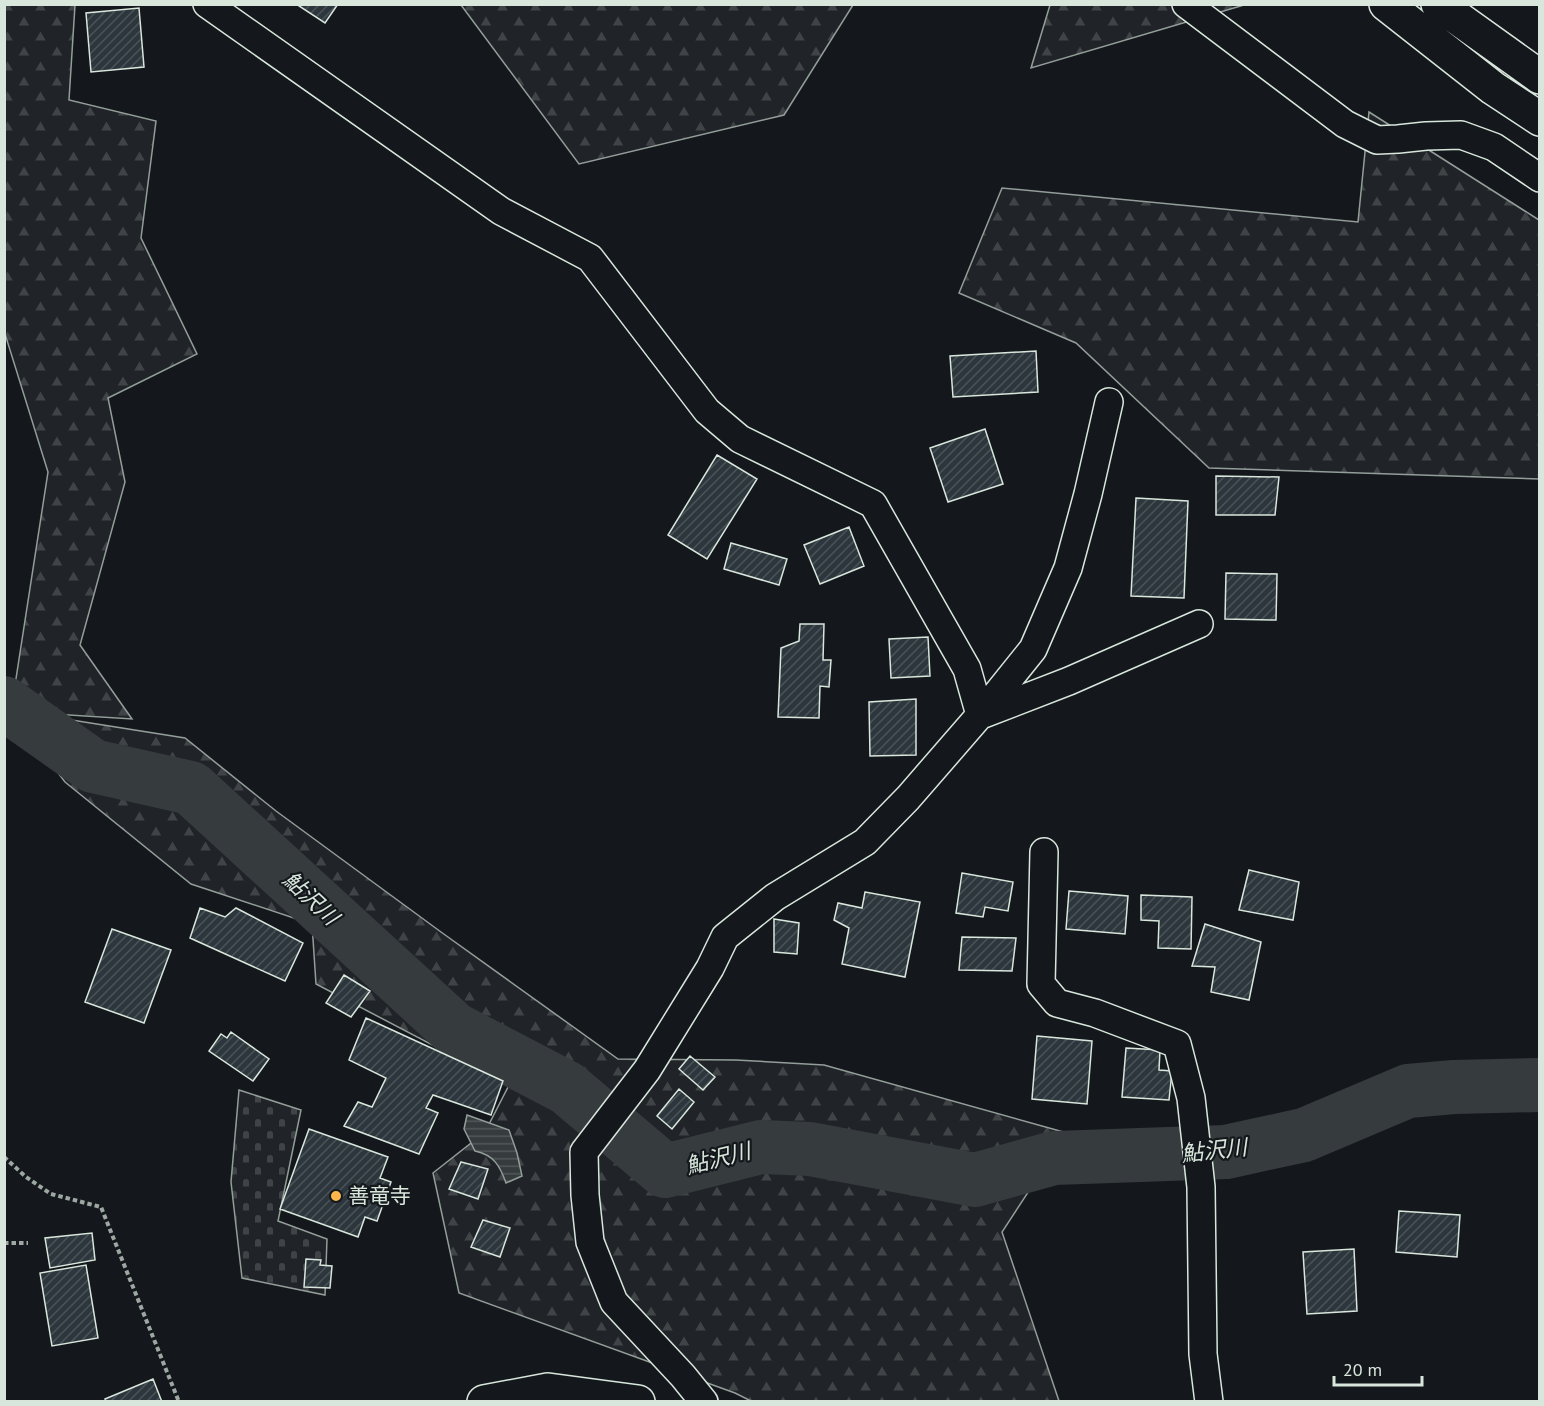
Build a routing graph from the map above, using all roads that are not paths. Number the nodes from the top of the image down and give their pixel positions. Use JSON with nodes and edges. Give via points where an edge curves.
{"nodes":[{"id":1,"x":207,"y":4,"type":"edge"},
{"id":2,"x":1186,"y":4,"type":"edge"},
{"id":3,"x":1368,"y":4,"type":"edge"},
{"id":4,"x":1386,"y":4,"type":"edge"},
{"id":5,"x":1438,"y":4,"type":"edge"},
{"id":6,"x":1449,"y":4,"type":"edge"},
{"id":7,"x":1527,"y":68,"type":"edge"},
{"id":8,"x":1493,"y":88,"type":"junction"},
{"id":9,"x":1539,"y":119,"type":"edge"},
{"id":10,"x":1539,"y":178,"type":"edge"},
{"id":11,"x":1109,"y":402,"type":"dead end"},
{"id":12,"x":1199,"y":624,"type":"dead end"},
{"id":13,"x":980,"y":715,"type":"junction"},
{"id":14,"x":1044,"y":852,"type":"dead end"},
{"id":15,"x":484,"y":1401,"type":"edge"},
{"id":16,"x":638,"y":1401,"type":"edge"},
{"id":17,"x":704,"y":1401,"type":"edge"},
{"id":18,"x":1209,"y":1401,"type":"edge"}],
"edges":[{"from":1,"to":13,"type":"street","via":[[501,211],[590,258],[707,411],[740,439],[873,504],[967,669]]},
{"from":2,"to":10,"type":"street","via":[[1345,124],[1377,140],[1461,135],[1494,147]]},
{"from":3,"to":8,"type":"main road"},
{"from":4,"to":8,"type":"main road"},
{"from":5,"to":7,"type":"main road"},
{"from":6,"to":7,"type":"main road"},
{"from":8,"to":9,"type":"main road"},
{"from":11,"to":13,"type":"street","via":[[1068,568],[1033,649]]},
{"from":12,"to":13,"type":"street"},
{"from":13,"to":17,"type":"street","via":[[865,842],[775,897],[725,937],[647,1070],[584,1152],[590,1242],[614,1302]]},
{"from":14,"to":18,"type":"street","via":[[1041,984],[1057,1003],[1177,1044],[1191,1098],[1201,1188],[1203,1354]]},
{"from":15,"to":16,"type":"main road","via":[[548,1390]]}]}
